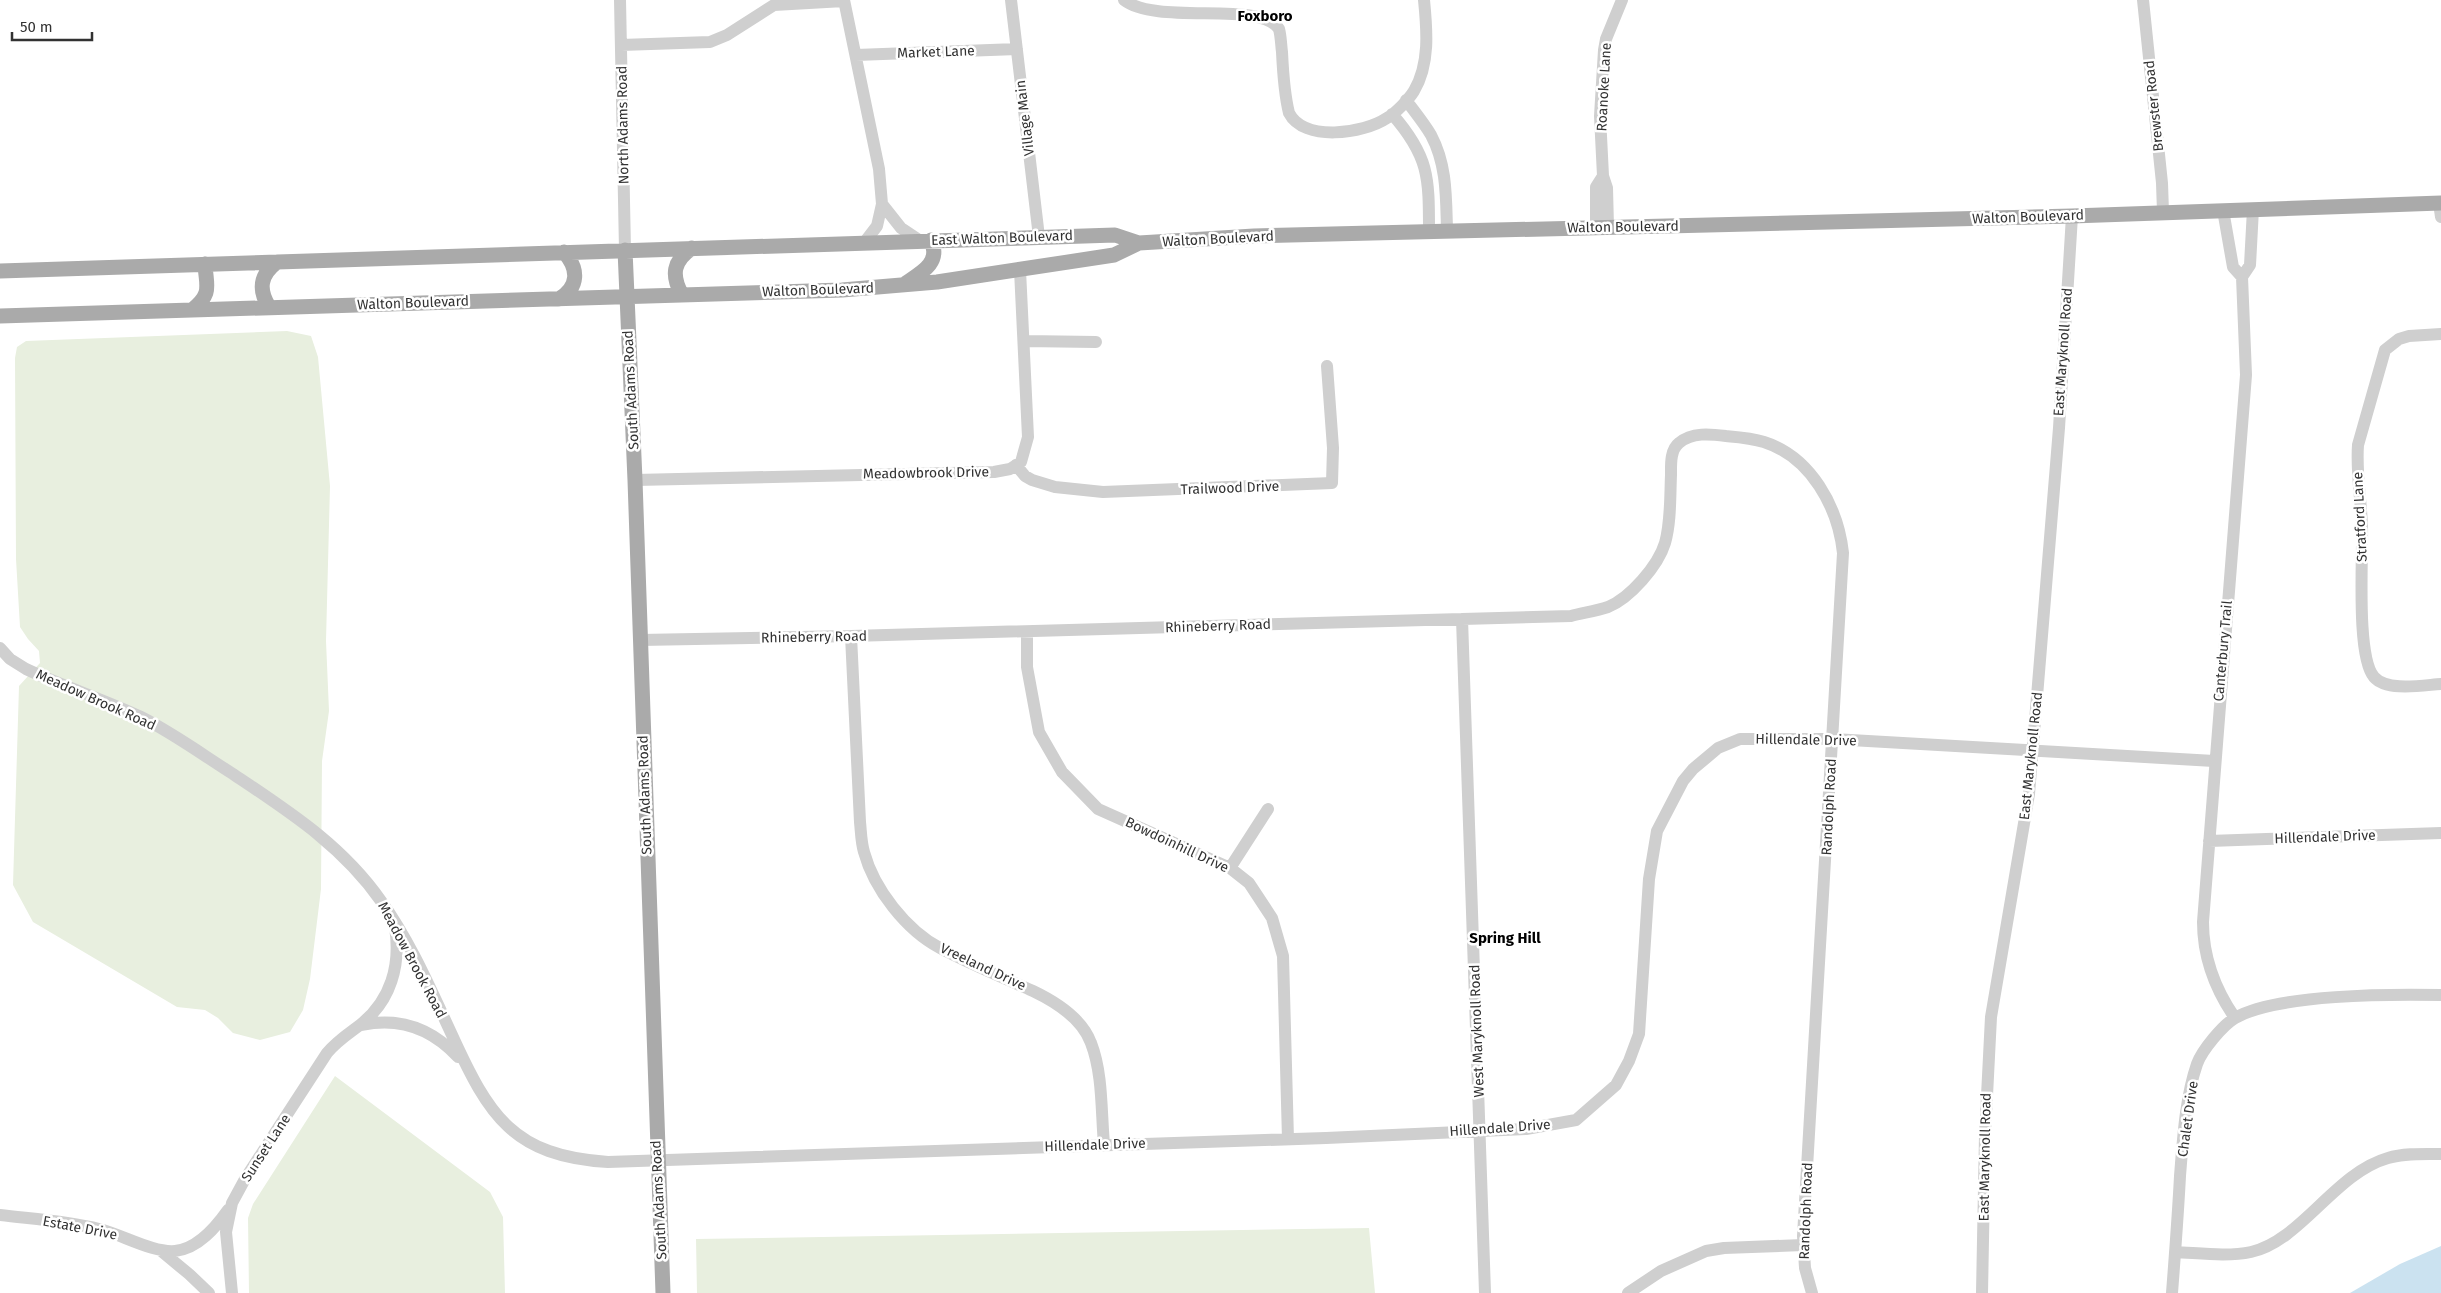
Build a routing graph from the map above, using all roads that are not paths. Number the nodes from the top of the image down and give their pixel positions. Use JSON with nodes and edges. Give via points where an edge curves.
{"nodes":[{"id":1,"x":620,"y":0,"type":"edge"},
{"id":2,"x":844,"y":0,"type":"edge"},
{"id":3,"x":1011,"y":0,"type":"edge"},
{"id":4,"x":1124,"y":0,"type":"edge"},
{"id":5,"x":1424,"y":0,"type":"edge"},
{"id":6,"x":1622,"y":0,"type":"edge"},
{"id":7,"x":2143,"y":0,"type":"edge"},
{"id":8,"x":765,"y":5,"type":"edge"},
{"id":9,"x":621,"y":45,"type":"junction"},
{"id":10,"x":1017,"y":49,"type":"junction"},
{"id":11,"x":856,"y":55,"type":"junction"},
{"id":12,"x":1406,"y":100,"type":"junction"},
{"id":13,"x":1392,"y":114,"type":"junction"},
{"id":14,"x":882,"y":204,"type":"junction"},
{"id":15,"x":2440,"y":208,"type":"edge"},
{"id":16,"x":2253,"y":209,"type":"junction"},
{"id":17,"x":2223,"y":210,"type":"junction"},
{"id":18,"x":2163,"y":212,"type":"junction"},
{"id":19,"x":2072,"y":216,"type":"junction"},
{"id":20,"x":1602,"y":227,"type":"junction"},
{"id":21,"x":1447,"y":230,"type":"junction"},
{"id":22,"x":1430,"y":231,"type":"junction"},
{"id":23,"x":1059,"y":236,"type":"junction"},
{"id":24,"x":1039,"y":237,"type":"junction"},
{"id":25,"x":925,"y":240,"type":"junction"},
{"id":26,"x":864,"y":243,"type":"junction"},
{"id":27,"x":1138,"y":243,"type":"junction"},
{"id":28,"x":692,"y":248,"type":"junction"},
{"id":29,"x":625,"y":250,"type":"junction"},
{"id":30,"x":564,"y":252,"type":"junction"},
{"id":31,"x":277,"y":262,"type":"junction"},
{"id":32,"x":205,"y":264,"type":"junction"},
{"id":33,"x":1055,"y":264,"type":"junction"},
{"id":34,"x":1020,"y":270,"type":"junction"},
{"id":35,"x":0,"y":271,"type":"edge"},
{"id":36,"x":2242,"y":277,"type":"junction"},
{"id":37,"x":903,"y":285,"type":"junction"},
{"id":38,"x":682,"y":295,"type":"junction"},
{"id":39,"x":627,"y":297,"type":"junction"},
{"id":40,"x":559,"y":299,"type":"junction"},
{"id":41,"x":270,"y":307,"type":"junction"},
{"id":42,"x":192,"y":310,"type":"junction"},
{"id":43,"x":0,"y":316,"type":"edge"},
{"id":44,"x":2441,"y":334,"type":"edge"},
{"id":45,"x":1024,"y":341,"type":"junction"},
{"id":46,"x":1096,"y":342,"type":"dead end"},
{"id":47,"x":1327,"y":366,"type":"dead end"},
{"id":48,"x":1677,"y":444,"type":"joint"},
{"id":49,"x":1016,"y":465,"type":"junction"},
{"id":50,"x":635,"y":480,"type":"junction"},
{"id":51,"x":1462,"y":619,"type":"junction"},
{"id":52,"x":1027,"y":632,"type":"junction"},
{"id":53,"x":851,"y":636,"type":"junction"},
{"id":54,"x":640,"y":640,"type":"junction"},
{"id":55,"x":0,"y":648,"type":"edge"},
{"id":56,"x":2441,"y":684,"type":"edge"},
{"id":57,"x":1833,"y":739,"type":"junction"},
{"id":58,"x":2033,"y":751,"type":"junction"},
{"id":59,"x":2214,"y":761,"type":"junction"},
{"id":60,"x":1268,"y":810,"type":"dead end"},
{"id":61,"x":2441,"y":833,"type":"edge"},
{"id":62,"x":2209,"y":841,"type":"junction"},
{"id":63,"x":1230,"y":868,"type":"junction"},
{"id":64,"x":393,"y":920,"type":"junction"},
{"id":65,"x":2441,"y":995,"type":"edge"},
{"id":66,"x":2235,"y":1018,"type":"junction"},
{"id":67,"x":360,"y":1025,"type":"junction"},
{"id":68,"x":466,"y":1066,"type":"junction"},
{"id":69,"x":1480,"y":1130,"type":"junction"},
{"id":70,"x":1288,"y":1138,"type":"junction"},
{"id":71,"x":1104,"y":1144,"type":"junction"},
{"id":72,"x":2441,"y":1154,"type":"edge"},
{"id":73,"x":657,"y":1161,"type":"junction"},
{"id":74,"x":232,"y":1203,"type":"junction"},
{"id":75,"x":0,"y":1215,"type":"edge"},
{"id":76,"x":1804,"y":1245,"type":"junction"},
{"id":77,"x":158,"y":1249,"type":"junction"},
{"id":78,"x":2175,"y":1252,"type":"junction"},
{"id":79,"x":209,"y":1293,"type":"edge"},
{"id":80,"x":232,"y":1293,"type":"edge"},
{"id":81,"x":663,"y":1293,"type":"edge"},
{"id":82,"x":1485,"y":1293,"type":"edge"},
{"id":83,"x":1628,"y":1293,"type":"edge"},
{"id":84,"x":1812,"y":1293,"type":"edge"},
{"id":85,"x":1982,"y":1293,"type":"edge"},
{"id":86,"x":2172,"y":1293,"type":"edge"}],
"edges":[{"from":1,"to":9,"type":"street","name":"North Adams Road"},
{"from":2,"to":8,"type":"street"},
{"from":2,"to":11,"type":"street"},
{"from":3,"to":10,"type":"street","name":"Village Main"},
{"from":4,"to":13,"type":"street","via":[[1131,4],[1156,6],[1241,3],[1261,6],[1270,12],[1280,30],[1286,101],[1293,122],[1313,132],[1348,131],[1370,126]]},
{"from":5,"to":12,"type":"street","via":[[1426,55],[1414,91]]},
{"from":6,"to":20,"type":"street","name":"Roanoke Lane","via":[[1604,50],[1600,116],[1603,176],[1607,188]]},
{"from":7,"to":18,"type":"street","name":"Brewster Road"},
{"from":8,"to":9,"type":"street","via":[[728,35],[710,42]]},
{"from":9,"to":29,"type":"street","name":"North Adams Road"},
{"from":10,"to":11,"type":"street","name":"Market Lane"},
{"from":10,"to":24,"type":"street","name":"Village Main"},
{"from":11,"to":14,"type":"street","via":[[877,149]]},
{"from":12,"to":13,"type":"street"},
{"from":12,"to":21,"type":"street","via":[[1440,154],[1446,184]]},
{"from":13,"to":22,"type":"street","via":[[1410,134],[1420,152],[1427,174]]},
{"from":14,"to":25,"type":"street","via":[[902,228]]},
{"from":14,"to":26,"type":"street","via":[[876,226]]},
{"from":15,"to":16,"type":"main road","name":"Walton Boulevard"},
{"from":16,"to":17,"type":"main road","name":"Walton Boulevard"},
{"from":16,"to":36,"type":"street","name":"Canterbury Trail","via":[[2250,266]]},
{"from":17,"to":18,"type":"main road","name":"Walton Boulevard"},
{"from":17,"to":36,"type":"street","name":"Canterbury Trail","via":[[2233,267]]},
{"from":18,"to":19,"type":"main road","name":"Walton Boulevard"},
{"from":19,"to":20,"type":"main road","name":"Walton Boulevard"},
{"from":19,"to":58,"type":"street","name":"East Maryknoll Road"},
{"from":20,"to":21,"type":"main road","name":"Walton Boulevard"},
{"from":21,"to":22,"type":"main road","name":"Walton Boulevard"},
{"from":22,"to":27,"type":"main road","name":"Walton Boulevard"},
{"from":23,"to":24,"type":"main road","name":"East Walton Boulevard"},
{"from":23,"to":27,"type":"main road","name":"East Walton Boulevard","via":[[1115,235]]},
{"from":23,"to":33,"type":"main road","via":[[1063,248]]},
{"from":24,"to":25,"type":"main road","name":"East Walton Boulevard"},
{"from":25,"to":26,"type":"main road","name":"East Walton Boulevard"},
{"from":25,"to":37,"type":"main road","via":[[934,254],[932,262]]},
{"from":26,"to":28,"type":"main road"},
{"from":27,"to":33,"type":"main road","name":"Walton Boulevard","via":[[1114,255]]},
{"from":28,"to":29,"type":"main road"},
{"from":28,"to":38,"type":"main road","via":[[680,257],[674,268]]},
{"from":29,"to":30,"type":"main road"},
{"from":29,"to":39,"type":"main road","name":"South Adams Road"},
{"from":30,"to":31,"type":"main road"},
{"from":30,"to":40,"type":"main road","via":[[574,268],[575,278],[570,290]]},
{"from":31,"to":32,"type":"main road"},
{"from":31,"to":41,"type":"main road","via":[[267,271],[262,282],[263,295]]},
{"from":32,"to":35,"type":"main road"},
{"from":32,"to":42,"type":"main road","via":[[208,292]]},
{"from":33,"to":34,"type":"main road","name":"Walton Boulevard"},
{"from":34,"to":37,"type":"main road","name":"Walton Boulevard"},
{"from":34,"to":45,"type":"street"},
{"from":36,"to":59,"type":"street","name":"Canterbury Trail","via":[[2246,375]]},
{"from":37,"to":38,"type":"main road","name":"Walton Boulevard"},
{"from":38,"to":39,"type":"main road","name":"Walton Boulevard"},
{"from":39,"to":40,"type":"main road","name":"Walton Boulevard"},
{"from":39,"to":50,"type":"main road","name":"South Adams Road"},
{"from":40,"to":41,"type":"main road","name":"Walton Boulevard"},
{"from":41,"to":42,"type":"main road","name":"Walton Boulevard"},
{"from":42,"to":43,"type":"main road","name":"Walton Boulevard"},
{"from":44,"to":56,"type":"street","name":"Stratford Lane","via":[[2398,339],[2385,350],[2357,458],[2368,666],[2375,678],[2384,684]]},
{"from":45,"to":46,"type":"street"},
{"from":45,"to":49,"type":"street","via":[[1028,437],[1021,462]]},
{"from":47,"to":49,"type":"street","name":"Trailwood Drive","via":[[1332,483],[1103,492],[1055,487],[1032,480]]},
{"from":48,"to":51,"type":"street","name":"Rhineberry Road","via":[[1672,454],[1665,544],[1636,588],[1608,606],[1571,616]]},
{"from":48,"to":57,"type":"street","name":"Randolph Road","via":[[1690,436],[1710,434],[1764,442],[1796,459],[1823,491],[1840,533],[1843,553]]},
{"from":49,"to":50,"type":"street","name":"Meadowbrook Drive","via":[[994,472]]},
{"from":50,"to":54,"type":"main road","name":"South Adams Road"},
{"from":51,"to":52,"type":"street","name":"Rhineberry Road"},
{"from":51,"to":69,"type":"street","name":"West Maryknoll Road"},
{"from":52,"to":53,"type":"street","name":"Rhineberry Road"},
{"from":52,"to":63,"type":"street","name":"Bowdoinhill Drive","via":[[1027,667],[1039,732],[1062,772],[1098,809]]},
{"from":53,"to":54,"type":"street","name":"Rhineberry Road"},
{"from":53,"to":71,"type":"street","name":"Vreeland Drive","via":[[860,822],[864,852],[878,884],[891,904],[938,948],[1057,1003],[1080,1024],[1091,1042],[1098,1074]]},
{"from":54,"to":73,"type":"main road","name":"South Adams Road"},
{"from":55,"to":64,"type":"street","name":"Meadow Brook Road","via":[[26,669],[160,727],[302,820],[351,864],[379,897]]},
{"from":57,"to":58,"type":"street","name":"Hillendale Drive"},
{"from":57,"to":69,"type":"street","name":"Hillendale Drive","via":[[1740,739],[1718,748],[1693,769],[1679,788],[1657,831],[1649,879],[1639,1034],[1630,1061],[1616,1086],[1576,1120],[1526,1129]]},
{"from":57,"to":76,"type":"street","name":"Randolph Road"},
{"from":58,"to":59,"type":"street","name":"Hillendale Drive"},
{"from":58,"to":85,"type":"street","name":"East Maryknoll Road","via":[[2029,794],[1991,1017]]},
{"from":59,"to":62,"type":"street","name":"Canterbury Trail"},
{"from":60,"to":63,"type":"street"},
{"from":61,"to":62,"type":"street","name":"Hillendale Drive"},
{"from":62,"to":66,"type":"street","name":"Canterbury Trail","via":[[2203,940],[2222,1000]]},
{"from":63,"to":70,"type":"street","name":"Bowdoinhill Drive","via":[[1249,883],[1263,902],[1272,918],[1283,956]]},
{"from":64,"to":67,"type":"street","name":"Sunset Lane","via":[[397,956],[392,981],[380,1004]]},
{"from":64,"to":68,"type":"street","name":"Meadow Brook Road"},
{"from":65,"to":66,"type":"street","name":"Chalet Drive","via":[[2283,1003]]},
{"from":66,"to":78,"type":"street","name":"Chalet Drive","via":[[2216,1036],[2198,1062],[2189,1095]]},
{"from":67,"to":68,"type":"street","name":"Sunset Lane","via":[[386,1021],[414,1026],[437,1038]]},
{"from":67,"to":74,"type":"street","name":"Sunset Lane","via":[[327,1053]]},
{"from":68,"to":73,"type":"street","name":"Meadow Brook Road","via":[[483,1098],[500,1120],[539,1146],[582,1159]]},
{"from":69,"to":70,"type":"street","name":"Hillendale Drive"},
{"from":69,"to":82,"type":"street","name":"West Maryknoll Road"},
{"from":70,"to":71,"type":"street","name":"Hillendale Drive"},
{"from":71,"to":73,"type":"street","name":"Hillendale Drive"},
{"from":72,"to":78,"type":"street","via":[[2388,1158],[2368,1166],[2336,1188],[2293,1228],[2252,1252]]},
{"from":73,"to":81,"type":"main road","name":"South Adams Road"},
{"from":74,"to":77,"type":"street","name":"Estate Drive","via":[[218,1224],[197,1243],[175,1251]]},
{"from":74,"to":80,"type":"street","name":"Sunset Lane","via":[[226,1232]]},
{"from":75,"to":77,"type":"street","name":"Estate Drive","via":[[96,1228]]},
{"from":76,"to":83,"type":"street","via":[[1706,1251],[1662,1271]]},
{"from":76,"to":84,"type":"street","name":"Randolph Road","via":[[1805,1268]]},
{"from":77,"to":79,"type":"street","name":"Estate Drive"},
{"from":78,"to":86,"type":"street","name":"Chalet Drive"}]}
